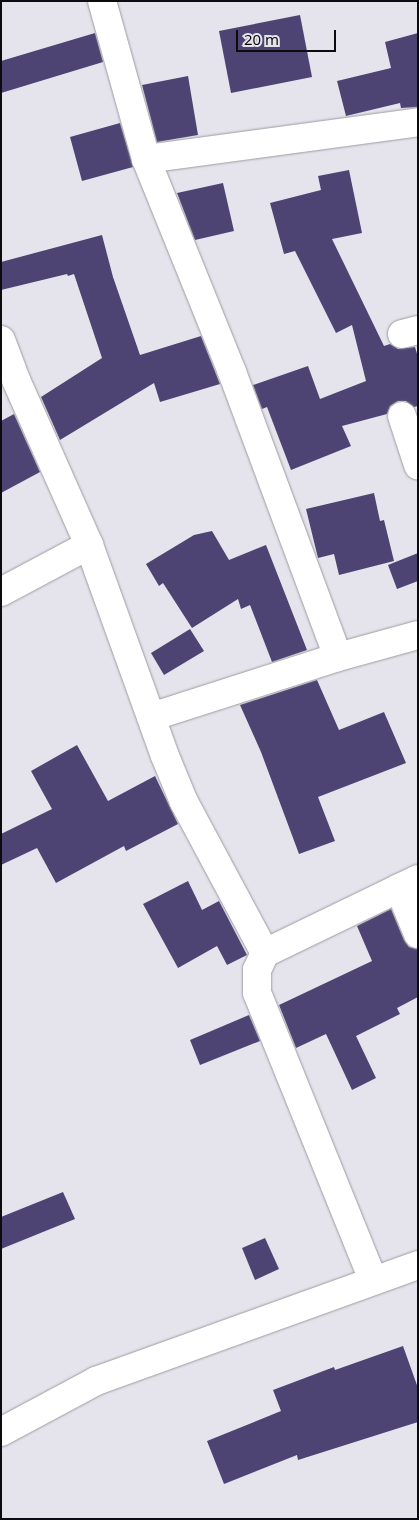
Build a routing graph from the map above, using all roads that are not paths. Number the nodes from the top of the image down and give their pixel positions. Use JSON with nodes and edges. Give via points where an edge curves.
{"nodes":[{"id":1,"x":102,"y":1,"type":"edge"},
{"id":2,"x":418,"y":122,"type":"edge"},
{"id":3,"x":146,"y":159,"type":"junction"},
{"id":4,"x":1,"y":340,"type":"edge"},
{"id":5,"x":402,"y":416,"type":"dead end"},
{"id":6,"x":418,"y":465,"type":"edge"},
{"id":7,"x":89,"y":546,"type":"junction"},
{"id":8,"x":1,"y":592,"type":"edge"},
{"id":9,"x":418,"y":635,"type":"edge"},
{"id":10,"x":338,"y":656,"type":"junction"},
{"id":11,"x":151,"y":717,"type":"junction"},
{"id":12,"x":408,"y":883,"type":"edge"},
{"id":13,"x":418,"y":934,"type":"edge"},
{"id":14,"x":265,"y":953,"type":"junction"},
{"id":15,"x":418,"y":1265,"type":"edge"},
{"id":16,"x":372,"y":1280,"type":"junction"},
{"id":17,"x":1,"y":1432,"type":"edge"}],
"edges":[{"from":1,"to":3,"type":"street"},
{"from":2,"to":3,"type":"street"},
{"from":3,"to":10,"type":"street","via":[[232,372]]},
{"from":4,"to":7,"type":"street"},
{"from":5,"to":6,"type":"street"},
{"from":7,"to":8,"type":"street"},
{"from":7,"to":11,"type":"street"},
{"from":9,"to":10,"type":"street"},
{"from":10,"to":11,"type":"street"},
{"from":11,"to":14,"type":"street","via":[[184,802]]},
{"from":12,"to":13,"type":"street"},
{"from":12,"to":14,"type":"street"},
{"from":14,"to":16,"type":"street","via":[[257,970],[257,993]]},
{"from":15,"to":16,"type":"street"},
{"from":16,"to":17,"type":"street","via":[[96,1381]]}]}
